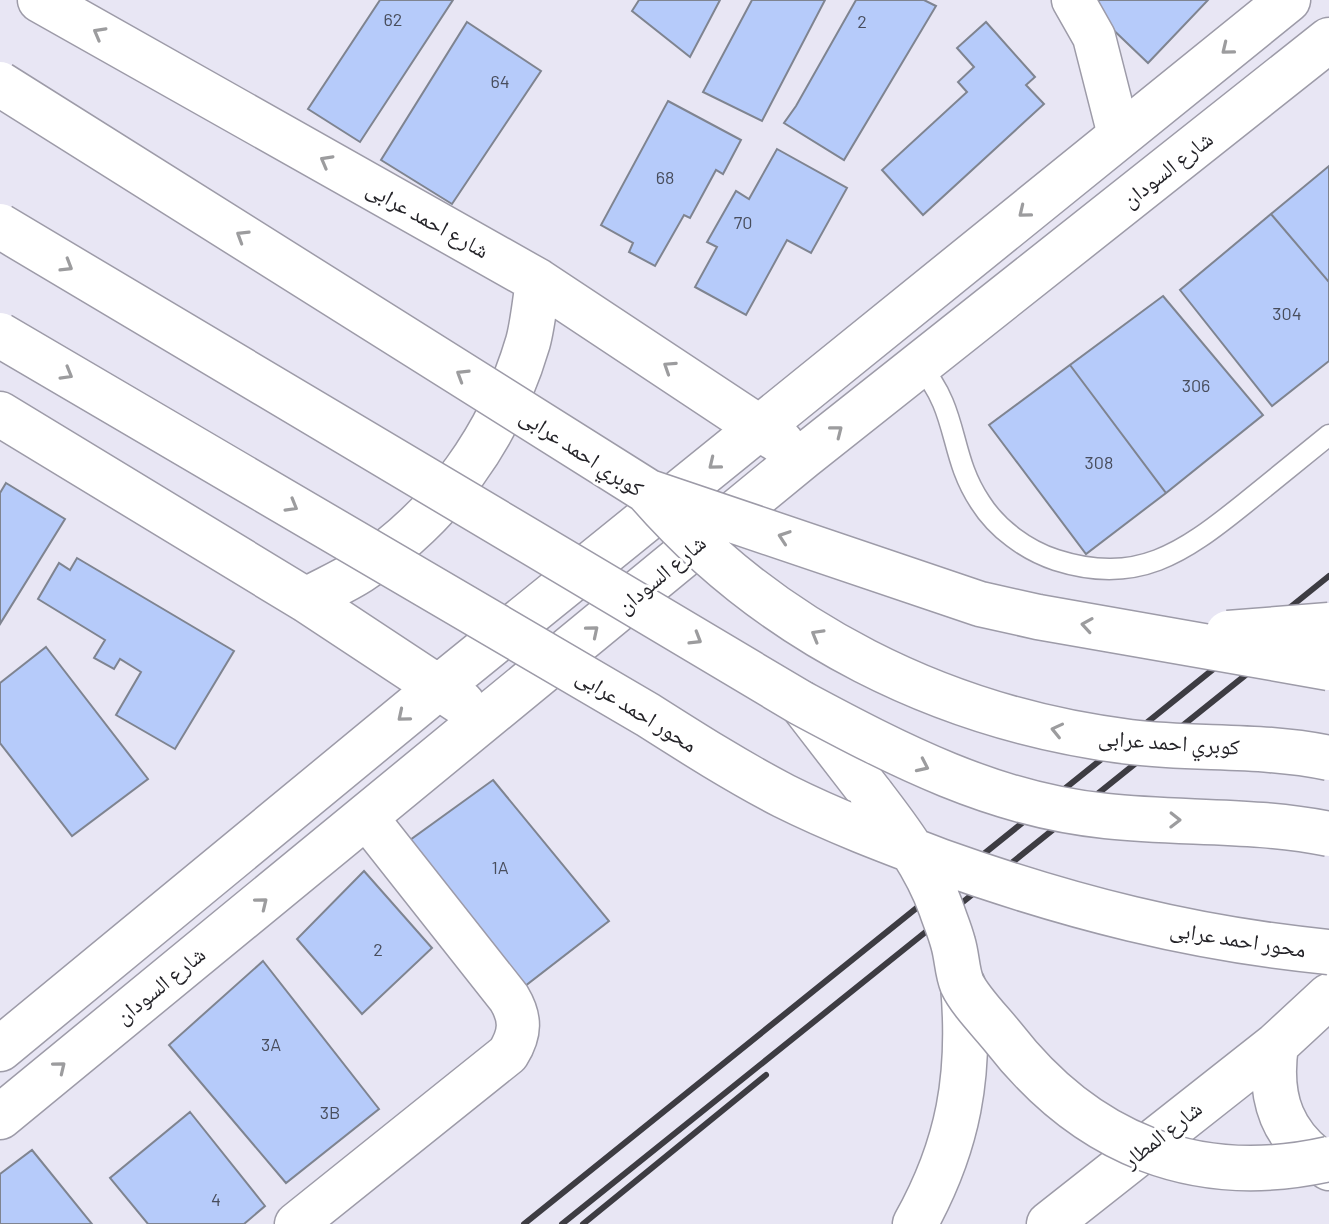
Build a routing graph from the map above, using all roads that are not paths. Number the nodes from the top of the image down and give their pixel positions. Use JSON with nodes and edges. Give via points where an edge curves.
{"nodes":[{"id":1,"x":40,"y":0,"type":"edge"},
{"id":2,"x":1073,"y":0,"type":"edge"},
{"id":3,"x":1288,"y":0,"type":"edge"},
{"id":4,"x":1329,"y":40,"type":"edge"},
{"id":5,"x":0,"y":84,"type":"edge"},
{"id":6,"x":1119,"y":135,"type":"junction"},
{"id":7,"x":0,"y":226,"type":"edge"},
{"id":8,"x":538,"y":281,"type":"junction"},
{"id":9,"x":0,"y":335,"type":"edge"},
{"id":10,"x":919,"y":365,"type":"junction"},
{"id":11,"x":0,"y":414,"type":"edge"},
{"id":12,"x":760,"y":426,"type":"junction"},
{"id":13,"x":1329,"y":435,"type":"edge"},
{"id":14,"x":803,"y":457,"type":"junction"},
{"id":15,"x":647,"y":491,"type":"junction"},
{"id":16,"x":306,"y":600,"type":"junction"},
{"id":17,"x":1329,"y":625,"type":"edge"},
{"id":18,"x":1155,"y":637,"type":"junction"},
{"id":19,"x":1329,"y":668,"type":"edge"},
{"id":20,"x":439,"y":687,"type":"junction"},
{"id":21,"x":801,"y":703,"type":"junction"},
{"id":22,"x":486,"y":720,"type":"junction"},
{"id":23,"x":1329,"y":758,"type":"edge"},
{"id":24,"x":366,"y":817,"type":"junction"},
{"id":25,"x":1329,"y":834,"type":"edge"},
{"id":26,"x":1329,"y":952,"type":"edge"},
{"id":27,"x":963,"y":985,"type":"junction"},
{"id":28,"x":1329,"y":996,"type":"edge"},
{"id":29,"x":4,"y":1040,"type":"edge"},
{"id":30,"x":1276,"y":1045,"type":"junction"},
{"id":31,"x":0,"y":1117,"type":"edge"},
{"id":32,"x":1329,"y":1159,"type":"edge"},
{"id":33,"x":1329,"y":1168,"type":"edge"},
{"id":34,"x":296,"y":1224,"type":"edge"},
{"id":35,"x":915,"y":1224,"type":"edge"},
{"id":36,"x":1049,"y":1224,"type":"edge"}],
"edges":[{"from":8,"to":1,"type":"main road","name":"شارع احمد عرابى","one_way":true},
{"from":2,"to":6,"type":"street","via":[[1094,37]]},
{"from":3,"to":6,"type":"main road","one_way":true},
{"from":4,"to":10,"type":"main road","name":"شارع السودان"},
{"from":15,"to":5,"type":"main road","name":"كوبري احمد عرابى","one_way":true,"bridge":true},
{"from":6,"to":12,"type":"main road","one_way":true},
{"from":7,"to":21,"type":"main road","one_way":true,"bridge":true},
{"from":12,"to":8,"type":"main road","name":"شارع احمد عرابى","one_way":true},
{"from":8,"to":16,"type":"main road","via":[[528,339],[510,395],[483,448],[448,496],[406,538],[358,573]]},
{"from":9,"to":26,"type":"main road","name":"محور احمد عرابى","one_way":true,"bridge":true,"via":[[799,803],[930,857],[1095,912],[1180,932]]},
{"from":10,"to":13,"type":"lane","via":[[941,393],[957,453],[981,504],[1021,543],[1071,565],[1128,568],[1180,552]]},
{"from":14,"to":10,"type":"main road","name":"شارع السودان","one_way":true},
{"from":11,"to":16,"type":"main road"},
{"from":12,"to":14,"type":"main road","name":"شارع احمد عرابى"},
{"from":12,"to":20,"type":"main road","one_way":true},
{"from":22,"to":14,"type":"main road","name":"شارع السودان","one_way":true},
{"from":18,"to":15,"type":"main road","one_way":true,"bridge":true,"via":[[980,604]]},
{"from":23,"to":15,"type":"main road","name":"كوبري احمد عرابى","one_way":true,"bridge":true,"via":[[1075,734],[962,704],[895,677],[805,628],[717,563]]},
{"from":16,"to":20,"type":"main road"},
{"from":17,"to":18,"type":"main road","bridge":true},
{"from":18,"to":19,"type":"main road","bridge":true},
{"from":20,"to":22,"type":"main road"},
{"from":20,"to":29,"type":"main road","one_way":true},
{"from":21,"to":25,"type":"main road","one_way":true,"bridge":true,"via":[[942,775],[995,794],[1105,816],[1242,822]]},
{"from":21,"to":27,"type":"main road","bridge":true,"via":[[921,865],[939,903]]},
{"from":22,"to":24,"type":"main road","name":"شارع السودان"},
{"from":31,"to":24,"type":"main road","name":"شارع السودان","one_way":true},
{"from":24,"to":34,"type":"street","via":[[509,998],[519,1026],[508,1054]]},
{"from":27,"to":32,"type":"main road","bridge":true,"via":[[1046,1087],[1109,1133],[1157,1154],[1221,1168],[1300,1166]]},
{"from":27,"to":35,"type":"main road","via":[[966,1055],[959,1112],[949,1153]]},
{"from":28,"to":30,"type":"main road","name":"شارع المطار"},
{"from":30,"to":33,"type":"main road","via":[[1274,1095],[1282,1119],[1296,1141]]},
{"from":30,"to":36,"type":"main road","name":"شارع المطار"}]}
